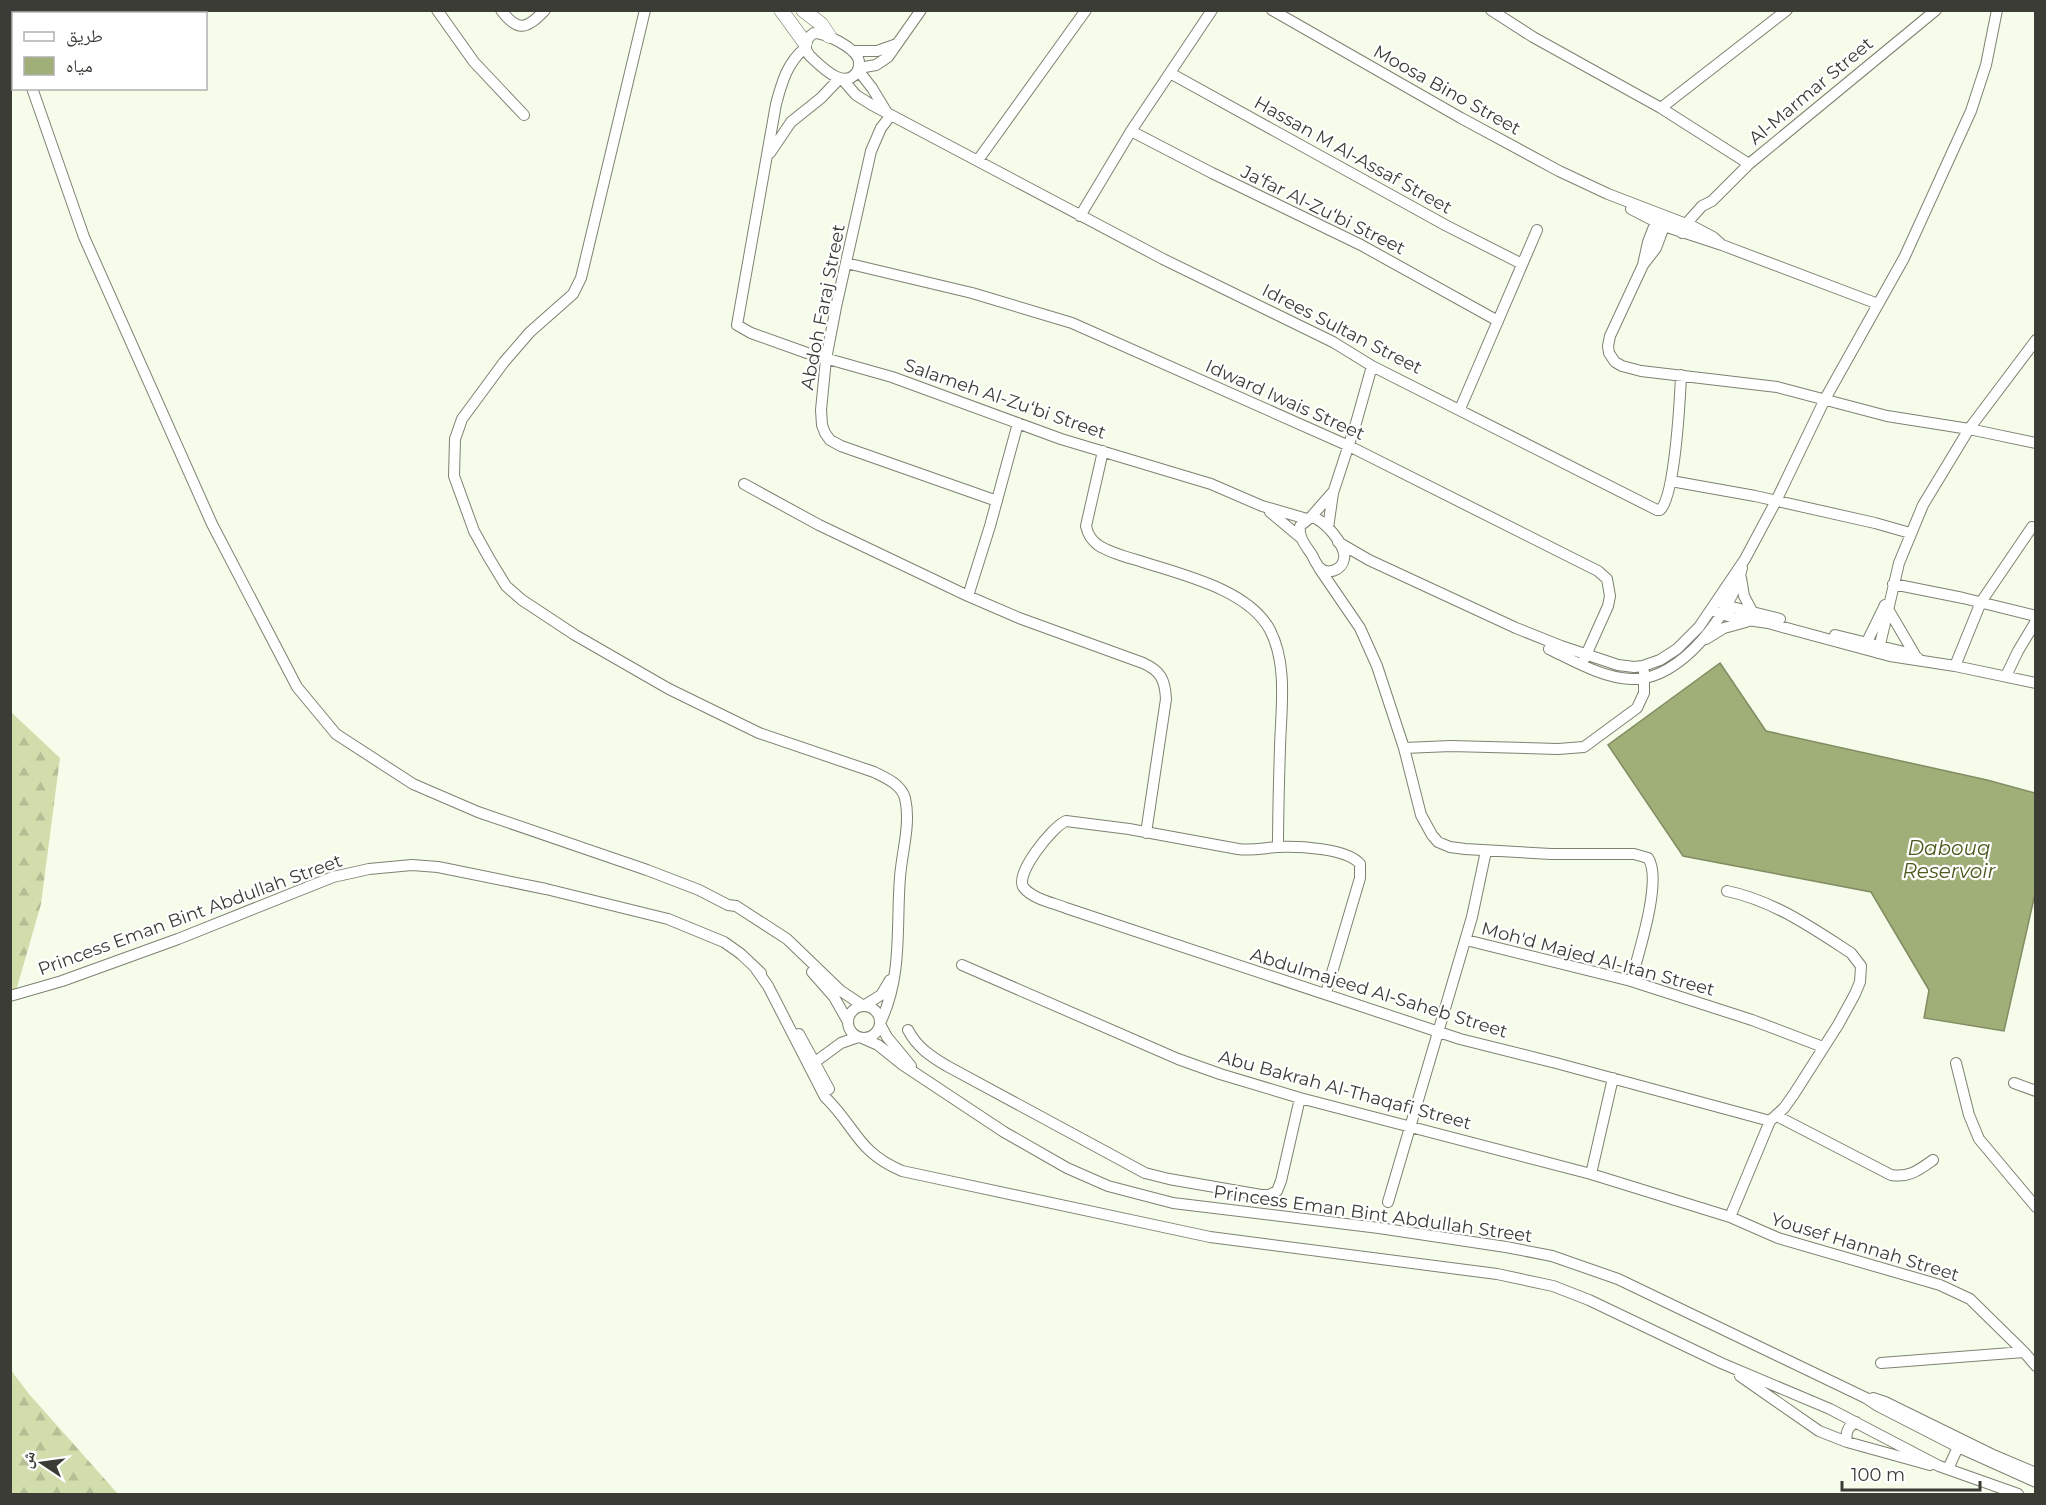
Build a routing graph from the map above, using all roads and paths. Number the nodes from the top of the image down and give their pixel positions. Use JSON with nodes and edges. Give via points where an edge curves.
{"nodes":[{"id":1,"x":436,"y":10,"type":"edge"},
{"id":2,"x":501,"y":10,"type":"edge"},
{"id":3,"x":545,"y":10,"type":"edge"},
{"id":4,"x":645,"y":10,"type":"edge"},
{"id":5,"x":781,"y":10,"type":"edge"},
{"id":6,"x":803,"y":10,"type":"edge"},
{"id":7,"x":921,"y":10,"type":"edge"},
{"id":8,"x":1086,"y":10,"type":"edge"},
{"id":9,"x":1212,"y":10,"type":"edge"},
{"id":10,"x":1272,"y":10,"type":"edge"},
{"id":11,"x":1491,"y":10,"type":"edge"},
{"id":12,"x":1786,"y":10,"type":"edge"},
{"id":13,"x":1936,"y":10,"type":"edge"},
{"id":14,"x":1997,"y":10,"type":"edge"},
{"id":15,"x":829,"y":36,"type":"junction"},
{"id":16,"x":900,"y":43,"type":"junction"},
{"id":17,"x":805,"y":46,"type":"junction"},
{"id":18,"x":853,"y":51,"type":"junction"},
{"id":19,"x":858,"y":69,"type":"junction"},
{"id":20,"x":1170,"y":73,"type":"junction"},
{"id":21,"x":841,"y":79,"type":"junction"},
{"id":22,"x":33,"y":90,"type":"edge"},
{"id":23,"x":1661,"y":108,"type":"junction"},
{"id":24,"x":889,"y":113,"type":"junction"},
{"id":25,"x":524,"y":115,"type":"dead end"},
{"id":26,"x":1131,"y":131,"type":"junction"},
{"id":27,"x":768,"y":155,"type":"junction"},
{"id":28,"x":978,"y":160,"type":"junction"},
{"id":29,"x":1749,"y":164,"type":"junction"},
{"id":30,"x":1080,"y":216,"type":"junction"},
{"id":31,"x":1661,"y":220,"type":"junction"},
{"id":32,"x":1537,"y":230,"type":"dead end"},
{"id":33,"x":1688,"y":230,"type":"junction"},
{"id":34,"x":846,"y":263,"type":"junction"},
{"id":35,"x":1522,"y":264,"type":"junction"},
{"id":36,"x":1878,"y":304,"type":"junction"},
{"id":37,"x":1498,"y":321,"type":"junction"},
{"id":38,"x":2036,"y":340,"type":"edge"},
{"id":39,"x":826,"y":359,"type":"junction"},
{"id":40,"x":1372,"y":366,"type":"junction"},
{"id":41,"x":1681,"y":375,"type":"junction"},
{"id":42,"x":1825,"y":399,"type":"junction"},
{"id":43,"x":1460,"y":409,"type":"junction"},
{"id":44,"x":1017,"y":423,"type":"junction"},
{"id":45,"x":1969,"y":429,"type":"junction"},
{"id":46,"x":2036,"y":443,"type":"edge"},
{"id":47,"x":1349,"y":446,"type":"junction"},
{"id":48,"x":1103,"y":451,"type":"junction"},
{"id":49,"x":1671,"y":481,"type":"junction"},
{"id":50,"x":744,"y":484,"type":"dead end"},
{"id":51,"x":1333,"y":493,"type":"junction"},
{"id":52,"x":997,"y":501,"type":"junction"},
{"id":53,"x":1776,"y":501,"type":"junction"},
{"id":54,"x":1262,"y":506,"type":"junction"},
{"id":55,"x":1309,"y":518,"type":"junction"},
{"id":56,"x":2032,"y":527,"type":"dead end"},
{"id":57,"x":1328,"y":528,"type":"junction"},
{"id":58,"x":1910,"y":533,"type":"junction"},
{"id":59,"x":1301,"y":538,"type":"junction"},
{"id":60,"x":1338,"y":542,"type":"junction"},
{"id":61,"x":1745,"y":559,"type":"junction"},
{"id":62,"x":1369,"y":560,"type":"junction"},
{"id":63,"x":1341,"y":566,"type":"junction"},
{"id":64,"x":1319,"y":568,"type":"junction"},
{"id":65,"x":1741,"y":575,"type":"junction"},
{"id":66,"x":1893,"y":584,"type":"junction"},
{"id":67,"x":968,"y":596,"type":"junction"},
{"id":68,"x":1341,"y":599,"type":"junction"},
{"id":69,"x":1981,"y":602,"type":"junction"},
{"id":70,"x":1889,"y":604,"type":"junction"},
{"id":71,"x":1719,"y":607,"type":"junction"},
{"id":72,"x":1752,"y":616,"type":"junction"},
{"id":73,"x":2036,"y":616,"type":"edge"},
{"id":74,"x":2036,"y":621,"type":"edge"},
{"id":75,"x":1865,"y":645,"type":"junction"},
{"id":76,"x":1696,"y":646,"type":"junction"},
{"id":77,"x":1879,"y":649,"type":"junction"},
{"id":78,"x":1919,"y":658,"type":"junction"},
{"id":79,"x":1584,"y":659,"type":"junction"},
{"id":80,"x":1643,"y":666,"type":"junction"},
{"id":81,"x":1954,"y":666,"type":"junction"},
{"id":82,"x":2006,"y":676,"type":"junction"},
{"id":83,"x":1645,"y":679,"type":"junction"},
{"id":84,"x":2036,"y":683,"type":"edge"},
{"id":85,"x":1404,"y":748,"type":"junction"},
{"id":86,"x":1146,"y":832,"type":"junction"},
{"id":87,"x":1278,"y":847,"type":"junction"},
{"id":88,"x":1486,"y":851,"type":"junction"},
{"id":89,"x":1727,"y":891,"type":"dead end"},
{"id":90,"x":728,"y":905,"type":"junction"},
{"id":91,"x":1466,"y":940,"type":"junction"},
{"id":92,"x":897,"y":953,"type":"junction"},
{"id":93,"x":962,"y":965,"type":"dead end"},
{"id":94,"x":1632,"y":981,"type":"junction"},
{"id":95,"x":1326,"y":993,"type":"junction"},
{"id":96,"x":10,"y":996,"type":"edge"},
{"id":97,"x":863,"y":1005,"type":"junction"},
{"id":98,"x":847,"y":1022,"type":"junction"},
{"id":99,"x":880,"y":1023,"type":"junction"},
{"id":100,"x":908,"y":1030,"type":"dead end"},
{"id":101,"x":1438,"y":1032,"type":"junction"},
{"id":102,"x":860,"y":1038,"type":"junction"},
{"id":103,"x":1822,"y":1047,"type":"junction"},
{"id":104,"x":810,"y":1061,"type":"junction"},
{"id":105,"x":1956,"y":1063,"type":"dead end"},
{"id":106,"x":914,"y":1071,"type":"junction"},
{"id":107,"x":1613,"y":1078,"type":"junction"},
{"id":108,"x":2014,"y":1083,"type":"dead end"},
{"id":109,"x":2036,"y":1091,"type":"edge"},
{"id":110,"x":1300,"y":1098,"type":"junction"},
{"id":111,"x":1774,"y":1119,"type":"junction"},
{"id":112,"x":1410,"y":1126,"type":"junction"},
{"id":113,"x":1933,"y":1160,"type":"dead end"},
{"id":114,"x":1591,"y":1174,"type":"junction"},
{"id":115,"x":1388,"y":1202,"type":"dead end"},
{"id":116,"x":2034,"y":1203,"type":"edge"},
{"id":117,"x":1730,"y":1218,"type":"junction"},
{"id":118,"x":2024,"y":1352,"type":"junction"},
{"id":119,"x":1721,"y":1363,"type":"junction"},
{"id":120,"x":1881,"y":1363,"type":"dead end"},
{"id":121,"x":2036,"y":1366,"type":"edge"},
{"id":122,"x":1792,"y":1394,"type":"junction"},
{"id":123,"x":1866,"y":1398,"type":"junction"},
{"id":124,"x":1785,"y":1408,"type":"junction"},
{"id":125,"x":1856,"y":1422,"type":"junction"},
{"id":126,"x":1847,"y":1443,"type":"junction"},
{"id":127,"x":1958,"y":1447,"type":"junction"},
{"id":128,"x":1944,"y":1468,"type":"junction"},
{"id":129,"x":2036,"y":1473,"type":"edge"},
{"id":130,"x":2036,"y":1482,"type":"edge"},
{"id":131,"x":2018,"y":1494,"type":"edge"}],
"edges":[{"from":1,"to":25,"type":"street","via":[[474,62]]},
{"from":2,"to":3,"type":"street","via":[[520,27],[534,22]]},
{"from":4,"to":92,"type":"street","via":[[581,278],[573,294],[530,332],[504,362],[462,419],[455,439],[454,476],[474,531],[506,586],[522,600],[575,635],[715,712],[759,733],[874,772],[901,789],[907,813]]},
{"from":5,"to":17,"type":"street"},
{"from":6,"to":15,"type":"street"},
{"from":7,"to":16,"type":"street"},
{"from":8,"to":28,"type":"street"},
{"from":9,"to":20,"type":"street"},
{"from":10,"to":31,"type":"street","name":"Moosa Bino Street","via":[[1470,123]]},
{"from":11,"to":23,"type":"street"},
{"from":12,"to":23,"type":"street"},
{"from":13,"to":29,"type":"street","name":"Al-Marmar Street"},
{"from":14,"to":36,"type":"street","via":[[1986,65],[1967,122],[1908,250]]},
{"from":15,"to":17,"type":"street","via":[[814,33]]},
{"from":15,"to":18,"type":"street"},
{"from":16,"to":18,"type":"street","via":[[877,51]]},
{"from":16,"to":19,"type":"street","via":[[882,62]]},
{"from":17,"to":21,"type":"street","name":"Idrees Sultan Street","via":[[810,56]]},
{"from":17,"to":27,"type":"street","via":[[793,59],[781,85]]},
{"from":18,"to":19,"type":"street"},
{"from":19,"to":21,"type":"street","via":[[852,77]]},
{"from":19,"to":24,"type":"street"},
{"from":20,"to":26,"type":"street"},
{"from":20,"to":35,"type":"street","name":"Hassan M Al-Assaf Street"},
{"from":21,"to":24,"type":"street","name":"Idrees Sultan Street","via":[[856,95]]},
{"from":21,"to":27,"type":"street","via":[[791,122]]},
{"from":22,"to":90,"type":"street","via":[[84,237],[212,524],[297,687],[336,734],[413,784],[478,812],[664,877]]},
{"from":23,"to":29,"type":"street"},
{"from":24,"to":28,"type":"street","name":"Idrees Sultan Street"},
{"from":24,"to":34,"type":"street","name":"Abdoh Faraj Street","via":[[871,151]]},
{"from":26,"to":30,"type":"street"},
{"from":26,"to":37,"type":"street","name":"Ja‘far Al-Zu‘bi Street","via":[[1360,245]]},
{"from":27,"to":39,"type":"street","name":"Salameh Al-Zu‘bi Street","via":[[737,325]]},
{"from":28,"to":30,"type":"street","name":"Idrees Sultan Street"},
{"from":29,"to":33,"type":"street","name":"Al-Marmar Street"},
{"from":30,"to":40,"type":"street","name":"Idrees Sultan Street","via":[[1333,342]]},
{"from":31,"to":33,"type":"street","name":"Moosa Bino Street"},
{"from":31,"to":41,"type":"street","via":[[1610,336],[1609,353],[1622,366]]},
{"from":32,"to":35,"type":"street"},
{"from":33,"to":36,"type":"street","name":"Moosa Bino Street"},
{"from":34,"to":39,"type":"street","name":"Abdoh Faraj Street"},
{"from":34,"to":47,"type":"street","name":"Idward Iwais Street","via":[[972,293],[1072,323]]},
{"from":35,"to":37,"type":"street"},
{"from":36,"to":42,"type":"street"},
{"from":37,"to":43,"type":"street"},
{"from":38,"to":45,"type":"street"},
{"from":39,"to":44,"type":"street","name":"Salameh Al-Zu‘bi Street","via":[[901,380]]},
{"from":39,"to":52,"type":"street","name":"Abdoh Faraj Street","via":[[821,410],[822,425],[830,440]]},
{"from":40,"to":43,"type":"street","name":"Idrees Sultan Street"},
{"from":40,"to":47,"type":"street"},
{"from":41,"to":42,"type":"street","via":[[1777,387]]},
{"from":41,"to":49,"type":"street","name":"Idrees Sultan Street"},
{"from":42,"to":45,"type":"street","via":[[1887,416]]},
{"from":42,"to":53,"type":"street"},
{"from":43,"to":49,"type":"street","name":"Idrees Sultan Street","via":[[1652,509],[1664,507]]},
{"from":44,"to":48,"type":"street","name":"Salameh Al-Zu‘bi Street"},
{"from":44,"to":52,"type":"street"},
{"from":45,"to":46,"type":"street"},
{"from":45,"to":58,"type":"street"},
{"from":47,"to":51,"type":"street"},
{"from":47,"to":79,"type":"street","name":"Idward Iwais Street","via":[[1604,575],[1610,586],[1608,606]]},
{"from":48,"to":54,"type":"street","name":"Salameh Al-Zu‘bi Street","via":[[1211,484]]},
{"from":48,"to":87,"type":"street","via":[[1086,526],[1092,540],[1120,555],[1230,594],[1250,607],[1270,630],[1279,655],[1282,687]]},
{"from":49,"to":53,"type":"street"},
{"from":50,"to":67,"type":"street","via":[[819,525]]},
{"from":51,"to":55,"type":"street"},
{"from":51,"to":57,"type":"street"},
{"from":52,"to":67,"type":"street"},
{"from":53,"to":58,"type":"street"},
{"from":53,"to":61,"type":"street"},
{"from":54,"to":55,"type":"street","name":"Salameh Al-Zu‘bi Street"},
{"from":54,"to":59,"type":"street","name":"Salameh Al-Zu‘bi Street"},
{"from":55,"to":57,"type":"street","name":"Salameh Al-Zu‘bi Street","via":[[1321,520]]},
{"from":55,"to":59,"type":"street","via":[[1300,528]]},
{"from":56,"to":69,"type":"street"},
{"from":57,"to":60,"type":"street"},
{"from":58,"to":66,"type":"street"},
{"from":59,"to":64,"type":"street","name":"Salameh Al-Zu‘bi Street"},
{"from":60,"to":62,"type":"street"},
{"from":60,"to":63,"type":"street","via":[[1344,554]]},
{"from":61,"to":65,"type":"street"},
{"from":61,"to":71,"type":"street"},
{"from":62,"to":63,"type":"street"},
{"from":62,"to":79,"type":"street"},
{"from":63,"to":64,"type":"street","via":[[1329,572]]},
{"from":63,"to":68,"type":"street"},
{"from":64,"to":68,"type":"street","name":"Salameh Al-Zu‘bi Street"},
{"from":65,"to":71,"type":"street"},
{"from":65,"to":72,"type":"street"},
{"from":66,"to":69,"type":"street"},
{"from":66,"to":70,"type":"street"},
{"from":67,"to":86,"type":"street","via":[[1159,672],[1166,699]]},
{"from":68,"to":85,"type":"street","name":"Salameh Al-Zu‘bi Street","via":[[1360,628],[1377,666]]},
{"from":69,"to":73,"type":"street"},
{"from":69,"to":81,"type":"street"},
{"from":70,"to":75,"type":"street"},
{"from":70,"to":77,"type":"street"},
{"from":70,"to":78,"type":"street"},
{"from":71,"to":72,"type":"street"},
{"from":71,"to":76,"type":"street"},
{"from":71,"to":80,"type":"street","via":[[1677,649]]},
{"from":72,"to":75,"type":"street"},
{"from":72,"to":76,"type":"street"},
{"from":74,"to":82,"type":"street"},
{"from":75,"to":77,"type":"street"},
{"from":76,"to":83,"type":"street","via":[[1667,670]]},
{"from":77,"to":78,"type":"street","via":[[1907,660]]},
{"from":78,"to":81,"type":"street"},
{"from":79,"to":80,"type":"street"},
{"from":79,"to":83,"type":"street","via":[[1621,677]]},
{"from":80,"to":83,"type":"street"},
{"from":81,"to":82,"type":"street"},
{"from":82,"to":84,"type":"street"},
{"from":83,"to":85,"type":"street","via":[[1644,693],[1636,708],[1584,747]]},
{"from":85,"to":88,"type":"street","name":"Salameh Al-Zu‘bi Street","via":[[1421,814],[1432,835],[1450,847]]},
{"from":86,"to":87,"type":"street","via":[[1248,850]]},
{"from":86,"to":95,"type":"street","name":"Abdulmajeed Al-Saheb Street","via":[[1073,821],[1060,823],[1031,859],[1021,883],[1032,894],[1101,921]]},
{"from":87,"to":95,"type":"street","via":[[1339,852],[1360,864],[1360,878]]},
{"from":88,"to":91,"type":"street"},
{"from":88,"to":94,"type":"street","name":"Salameh Al-Zu‘bi Street","via":[[1634,854],[1648,858],[1654,869],[1653,887]]},
{"from":89,"to":103,"type":"street","via":[[1755,898],[1794,916],[1858,959],[1860,982]]},
{"from":90,"to":97,"type":"street","via":[[787,939],[841,990]]},
{"from":90,"to":98,"type":"street","via":[[801,958],[834,997]]},
{"from":91,"to":94,"type":"street","name":"Moh'd Majed Al-Itan Street"},
{"from":91,"to":101,"type":"street"},
{"from":92,"to":97,"type":"street","via":[[886,990]]},
{"from":92,"to":99,"type":"street","via":[[892,993]]},
{"from":93,"to":110,"type":"street","name":"Abu Bakrah Al-Thaqafi Street","via":[[1187,1062]]},
{"from":94,"to":103,"type":"street","name":"Moh'd Majed Al-Itan Street"},
{"from":95,"to":101,"type":"street","name":"Abdulmajeed Al-Saheb Street"},
{"from":96,"to":104,"type":"street","name":"Princess Eman Bint Abdullah Street","via":[[178,939],[333,877],[369,869],[438,867],[668,919],[724,942],[756,969]]},
{"from":97,"to":98,"type":"street","via":[[852,1010]]},
{"from":97,"to":99,"type":"street","via":[[878,1013]]},
{"from":98,"to":102,"type":"street","via":[[850,1032]]},
{"from":98,"to":104,"type":"street","via":[[837,1038]]},
{"from":99,"to":102,"type":"street","via":[[876,1033]]},
{"from":99,"to":106,"type":"street","name":"Princess Eman Bint Abdullah Street"},
{"from":100,"to":110,"type":"street","via":[[923,1050],[947,1066],[1145,1173],[1261,1195],[1277,1191]]},
{"from":101,"to":107,"type":"street","name":"Abdulmajeed Al-Saheb Street"},
{"from":101,"to":112,"type":"street"},
{"from":102,"to":104,"type":"street","via":[[841,1043]]},
{"from":102,"to":106,"type":"street","name":"Princess Eman Bint Abdullah Street"},
{"from":103,"to":111,"type":"street"},
{"from":104,"to":119,"type":"street","name":"Princess Eman Bint Abdullah Street","via":[[823,1094],[865,1148],[902,1171],[1210,1237],[1534,1281],[1589,1300]]},
{"from":105,"to":116,"type":"street","via":[[1979,1139]]},
{"from":106,"to":123,"type":"street","name":"Princess Eman Bint Abdullah Street","via":[[1004,1132],[1108,1186],[1173,1203],[1379,1228],[1552,1256],[1618,1279]]},
{"from":107,"to":111,"type":"street","name":"Abdulmajeed Al-Saheb Street"},
{"from":107,"to":114,"type":"street"},
{"from":108,"to":109,"type":"street"},
{"from":110,"to":112,"type":"street","name":"Abu Bakrah Al-Thaqafi Street"},
{"from":111,"to":113,"type":"street","name":"Abdulmajeed Al-Saheb Street","via":[[1891,1175],[1913,1174]]},
{"from":111,"to":117,"type":"street"},
{"from":112,"to":114,"type":"street","name":"Abu Bakrah Al-Thaqafi Street"},
{"from":112,"to":115,"type":"street"},
{"from":114,"to":117,"type":"street","name":"Abu Bakrah Al-Thaqafi Street"},
{"from":117,"to":118,"type":"street","name":"Yousef Hannah Street","via":[[1778,1238],[1955,1291],[1980,1307]]},
{"from":118,"to":120,"type":"street"},
{"from":118,"to":121,"type":"street","name":"Yousef Hannah Street"},
{"from":119,"to":122,"type":"street"},
{"from":119,"to":124,"type":"street"},
{"from":122,"to":124,"type":"street","via":[[1792,1402]]},
{"from":122,"to":125,"type":"street"},
{"from":123,"to":127,"type":"street","name":"Princess Eman Bint Abdullah Street"},
{"from":123,"to":129,"type":"street","name":"Princess Eman Bint Abdullah Street","via":[[1885,1402]]},
{"from":124,"to":126,"type":"street"},
{"from":125,"to":126,"type":"street","via":[[1846,1432]]},
{"from":125,"to":128,"type":"street"},
{"from":126,"to":128,"type":"street"},
{"from":127,"to":128,"type":"street"},
{"from":127,"to":130,"type":"street","name":"Princess Eman Bint Abdullah Street"},
{"from":128,"to":131,"type":"street"}]}
